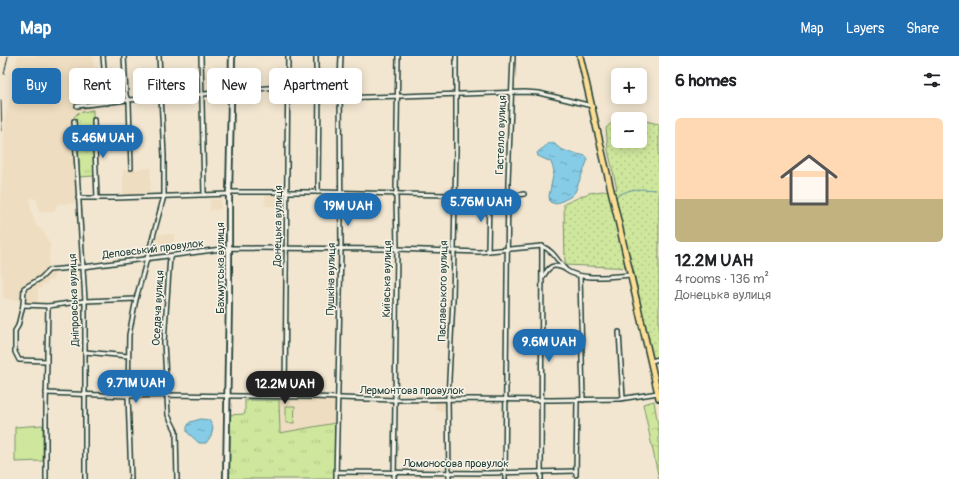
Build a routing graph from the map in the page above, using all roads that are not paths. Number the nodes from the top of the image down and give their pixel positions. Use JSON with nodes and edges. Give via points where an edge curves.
{"nodes":[{"id":1,"x":103,"y":56,"type":"edge"},
{"id":2,"x":124,"y":56,"type":"edge"},
{"id":3,"x":160,"y":56,"type":"edge"},
{"id":4,"x":201,"y":56,"type":"edge"},
{"id":5,"x":232,"y":56,"type":"edge"},
{"id":6,"x":288,"y":56,"type":"edge"},
{"id":7,"x":316,"y":56,"type":"edge"},
{"id":8,"x":341,"y":56,"type":"edge"},
{"id":9,"x":398,"y":56,"type":"edge"},
{"id":10,"x":456,"y":56,"type":"edge"},
{"id":11,"x":513,"y":56,"type":"edge"},
{"id":12,"x":580,"y":56,"type":"edge"},
{"id":13,"x":104,"y":68,"type":"edge"},
{"id":14,"x":161,"y":68,"type":"edge"},
{"id":15,"x":232,"y":68,"type":"edge"},
{"id":16,"x":288,"y":68,"type":"edge"},
{"id":17,"x":316,"y":68,"type":"edge"},
{"id":18,"x":341,"y":68,"type":"edge"},
{"id":19,"x":207,"y":93,"type":"edge"},
{"id":20,"x":512,"y":93,"type":"junction"},
{"id":21,"x":201,"y":94,"type":"junction"},
{"id":22,"x":456,"y":94,"type":"junction"},
{"id":23,"x":398,"y":96,"type":"junction"},
{"id":24,"x":362,"y":97,"type":"edge"},
{"id":25,"x":125,"y":100,"type":"edge"},
{"id":26,"x":128,"y":100,"type":"junction"},
{"id":27,"x":133,"y":100,"type":"edge"},
{"id":28,"x":92,"y":104,"type":"edge"},
{"id":29,"x":162,"y":104,"type":"edge"},
{"id":30,"x":231,"y":104,"type":"edge"},
{"id":31,"x":288,"y":104,"type":"edge"},
{"id":32,"x":319,"y":104,"type":"edge"},
{"id":33,"x":340,"y":104,"type":"edge"},
{"id":34,"x":77,"y":106,"type":"dead end"},
{"id":35,"x":592,"y":106,"type":"junction"},
{"id":36,"x":94,"y":120,"type":"dead end"},
{"id":37,"x":74,"y":121,"type":"dead end"},
{"id":38,"x":131,"y":168,"type":"dead end"},
{"id":39,"x":287,"y":192,"type":"junction"},
{"id":40,"x":318,"y":192,"type":"junction"},
{"id":41,"x":228,"y":193,"type":"junction"},
{"id":42,"x":341,"y":193,"type":"junction"},
{"id":43,"x":524,"y":194,"type":"dead end"},
{"id":44,"x":204,"y":195,"type":"junction"},
{"id":45,"x":396,"y":195,"type":"junction"},
{"id":46,"x":455,"y":195,"type":"junction"},
{"id":47,"x":164,"y":196,"type":"junction"},
{"id":48,"x":489,"y":196,"type":"junction"},
{"id":49,"x":508,"y":196,"type":"junction"},
{"id":50,"x":78,"y":198,"type":"junction"},
{"id":51,"x":97,"y":198,"type":"junction"},
{"id":52,"x":542,"y":246,"type":"junction"},
{"id":53,"x":229,"y":248,"type":"junction"},
{"id":54,"x":286,"y":249,"type":"junction"},
{"id":55,"x":341,"y":249,"type":"junction"},
{"id":56,"x":397,"y":249,"type":"junction"},
{"id":57,"x":507,"y":249,"type":"junction"},
{"id":58,"x":454,"y":251,"type":"junction"},
{"id":59,"x":488,"y":251,"type":"junction"},
{"id":60,"x":170,"y":256,"type":"junction"},
{"id":61,"x":147,"y":258,"type":"junction"},
{"id":62,"x":83,"y":267,"type":"junction"},
{"id":63,"x":567,"y":270,"type":"junction"},
{"id":64,"x":631,"y":275,"type":"junction"},
{"id":65,"x":580,"y":276,"type":"junction"},
{"id":66,"x":542,"y":279,"type":"junction"},
{"id":67,"x":136,"y":299,"type":"junction"},
{"id":68,"x":85,"y":301,"type":"junction"},
{"id":69,"x":23,"y":305,"type":"junction"},
{"id":70,"x":48,"y":306,"type":"junction"},
{"id":71,"x":619,"y":332,"type":"dead end"},
{"id":72,"x":85,"y":352,"type":"junction"},
{"id":73,"x":128,"y":356,"type":"junction"},
{"id":74,"x":659,"y":359,"type":"edge"},
{"id":75,"x":47,"y":361,"type":"junction"},
{"id":76,"x":650,"y":361,"type":"junction"},
{"id":77,"x":46,"y":393,"type":"junction"},
{"id":78,"x":85,"y":395,"type":"junction"},
{"id":79,"x":167,"y":395,"type":"junction"},
{"id":80,"x":658,"y":395,"type":"edge"},
{"id":81,"x":128,"y":396,"type":"junction"},
{"id":82,"x":227,"y":397,"type":"junction"},
{"id":83,"x":285,"y":397,"type":"junction"},
{"id":84,"x":338,"y":398,"type":"junction"},
{"id":85,"x":623,"y":398,"type":"junction"},
{"id":86,"x":448,"y":399,"type":"junction"},
{"id":87,"x":395,"y":400,"type":"junction"},
{"id":88,"x":505,"y":400,"type":"junction"},
{"id":89,"x":541,"y":400,"type":"junction"},
{"id":90,"x":577,"y":400,"type":"junction"},
{"id":91,"x":583,"y":400,"type":"junction"},
{"id":92,"x":576,"y":471,"type":"junction"},
{"id":93,"x":336,"y":472,"type":"junction"},
{"id":94,"x":394,"y":472,"type":"junction"},
{"id":95,"x":541,"y":472,"type":"junction"},
{"id":96,"x":449,"y":473,"type":"junction"},
{"id":97,"x":477,"y":473,"type":"junction"},
{"id":98,"x":505,"y":473,"type":"junction"},
{"id":99,"x":576,"y":475,"type":"dead end"},
{"id":100,"x":46,"y":479,"type":"edge"},
{"id":101,"x":85,"y":479,"type":"edge"},
{"id":102,"x":130,"y":479,"type":"edge"},
{"id":103,"x":177,"y":479,"type":"edge"},
{"id":104,"x":226,"y":479,"type":"edge"},
{"id":105,"x":336,"y":479,"type":"edge"},
{"id":106,"x":394,"y":479,"type":"edge"},
{"id":107,"x":449,"y":479,"type":"edge"},
{"id":108,"x":477,"y":479,"type":"edge"},
{"id":109,"x":505,"y":479,"type":"edge"},
{"id":110,"x":541,"y":479,"type":"edge"}],
"edges":[{"from":1,"to":13,"type":"street"},
{"from":2,"to":26,"type":"street"},
{"from":3,"to":14,"type":"street"},
{"from":4,"to":21,"type":"street"},
{"from":5,"to":15,"type":"street","name":"Бахмутська вулиця"},
{"from":6,"to":16,"type":"street","name":"Донецька вулиця"},
{"from":7,"to":17,"type":"street"},
{"from":8,"to":18,"type":"street","name":"Пушкіна вулиця"},
{"from":9,"to":23,"type":"street","name":"Київська вулиця"},
{"from":10,"to":22,"type":"street","name":"Паславського вулиця"},
{"from":11,"to":20,"type":"street","name":"Гастелло вулиця"},
{"from":12,"to":35,"type":"main road"},
{"from":19,"to":21,"type":"street"},
{"from":20,"to":22,"type":"street"},
{"from":20,"to":35,"type":"street","via":[[539,93]]},
{"from":20,"to":49,"type":"street","name":"Гастелло вулиця"},
{"from":21,"to":44,"type":"street"},
{"from":22,"to":23,"type":"street"},
{"from":22,"to":46,"type":"street","name":"Паславського вулиця"},
{"from":23,"to":24,"type":"street"},
{"from":23,"to":45,"type":"street","name":"Київська вулиця"},
{"from":25,"to":26,"type":"street"},
{"from":26,"to":27,"type":"street"},
{"from":26,"to":38,"type":"street"},
{"from":28,"to":34,"type":"street"},
{"from":29,"to":47,"type":"street"},
{"from":30,"to":41,"type":"street","name":"Бахмутська вулиця"},
{"from":31,"to":39,"type":"street","name":"Донецька вулиця"},
{"from":32,"to":40,"type":"street"},
{"from":33,"to":42,"type":"street","name":"Пушкіна вулиця"},
{"from":35,"to":64,"type":"main road"},
{"from":36,"to":51,"type":"street"},
{"from":37,"to":50,"type":"street","name":"Дніпровська вулиця"},
{"from":39,"to":40,"type":"street"},
{"from":39,"to":41,"type":"street"},
{"from":39,"to":54,"type":"street","name":"Донецька вулиця"},
{"from":40,"to":42,"type":"street"},
{"from":41,"to":44,"type":"street"},
{"from":41,"to":53,"type":"street","name":"Бахмутська вулиця"},
{"from":42,"to":45,"type":"street"},
{"from":42,"to":55,"type":"street","name":"Пушкіна вулиця"},
{"from":43,"to":49,"type":"street"},
{"from":44,"to":47,"type":"street"},
{"from":45,"to":46,"type":"street"},
{"from":45,"to":56,"type":"street","name":"Київська вулиця"},
{"from":46,"to":48,"type":"street"},
{"from":46,"to":58,"type":"street","name":"Паславського вулиця"},
{"from":47,"to":51,"type":"street"},
{"from":47,"to":61,"type":"street"},
{"from":48,"to":49,"type":"street"},
{"from":48,"to":59,"type":"street"},
{"from":49,"to":57,"type":"street","name":"Гастелло вулиця"},
{"from":50,"to":51,"type":"street"},
{"from":50,"to":62,"type":"street","name":"Дніпровська вулиця"},
{"from":52,"to":57,"type":"street","name":"Деповський провулок"},
{"from":52,"to":63,"type":"street","via":[[551,251]]},
{"from":52,"to":66,"type":"street"},
{"from":53,"to":54,"type":"street","name":"Деповський провулок"},
{"from":53,"to":60,"type":"street","name":"Деповський провулок"},
{"from":53,"to":82,"type":"street","name":"Бахмутська вулиця"},
{"from":54,"to":55,"type":"street","name":"Деповський провулок"},
{"from":54,"to":83,"type":"street","name":"Донецька вулиця"},
{"from":55,"to":56,"type":"street","name":"Деповський провулок"},
{"from":55,"to":84,"type":"street","name":"Пушкіна вулиця"},
{"from":56,"to":58,"type":"street","name":"Деповський провулок"},
{"from":56,"to":87,"type":"street","name":"Київська вулиця"},
{"from":57,"to":59,"type":"street","name":"Деповський провулок"},
{"from":57,"to":88,"type":"street","name":"Гастелло вулиця"},
{"from":58,"to":59,"type":"street","name":"Деповський провулок"},
{"from":58,"to":86,"type":"street","name":"Паславського вулиця"},
{"from":60,"to":61,"type":"street","name":"Деповський провулок"},
{"from":60,"to":79,"type":"street","name":"Оседача вулиця","via":[[164,342]]},
{"from":61,"to":62,"type":"street","name":"Деповський провулок"},
{"from":61,"to":67,"type":"street"},
{"from":62,"to":68,"type":"street","name":"Дніпровська вулиця"},
{"from":62,"to":69,"type":"street","name":"Деповський провулок","via":[[49,270],[24,288]]},
{"from":63,"to":65,"type":"street"},
{"from":63,"to":66,"type":"street","via":[[552,266],[546,270]]},
{"from":64,"to":65,"type":"street"},
{"from":64,"to":76,"type":"main road"},
{"from":65,"to":91,"type":"street"},
{"from":66,"to":89,"type":"street"},
{"from":67,"to":68,"type":"street"},
{"from":67,"to":73,"type":"street"},
{"from":68,"to":70,"type":"street"},
{"from":68,"to":72,"type":"street","name":"Дніпровська вулиця"},
{"from":69,"to":70,"type":"street"},
{"from":69,"to":75,"type":"street","via":[[15,331],[15,352],[19,360]]},
{"from":70,"to":75,"type":"street"},
{"from":71,"to":85,"type":"street"},
{"from":72,"to":73,"type":"street"},
{"from":72,"to":78,"type":"street","name":"Дніпровська вулиця"},
{"from":73,"to":81,"type":"street"},
{"from":74,"to":76,"type":"street"},
{"from":75,"to":77,"type":"street"},
{"from":76,"to":80,"type":"main road"},
{"from":77,"to":78,"type":"street","name":"Лермонтова провулок"},
{"from":77,"to":100,"type":"street"},
{"from":78,"to":81,"type":"street","name":"Лермонтова провулок"},
{"from":78,"to":101,"type":"street","name":"Дніпровська вулиця"},
{"from":79,"to":81,"type":"street","name":"Лермонтова провулок"},
{"from":79,"to":82,"type":"street","name":"Лермонтова провулок"},
{"from":79,"to":103,"type":"street","name":"Оседача вулиця","via":[[168,414],[176,431]]},
{"from":80,"to":85,"type":"street","name":"Лермонтова провулок"},
{"from":81,"to":102,"type":"street"},
{"from":82,"to":83,"type":"street","name":"Лермонтова провулок"},
{"from":82,"to":104,"type":"street","name":"Бахмутська вулиця"},
{"from":83,"to":84,"type":"street","name":"Лермонтова провулок"},
{"from":84,"to":87,"type":"street","name":"Лермонтова провулок"},
{"from":84,"to":93,"type":"street","name":"Пушкіна вулиця"},
{"from":85,"to":91,"type":"street","name":"Лермонтова провулок"},
{"from":86,"to":87,"type":"street","name":"Лермонтова провулок"},
{"from":86,"to":88,"type":"street","name":"Лермонтова провулок"},
{"from":86,"to":96,"type":"street","name":"Паславського вулиця"},
{"from":87,"to":94,"type":"street","name":"Київська вулиця"},
{"from":88,"to":89,"type":"street","name":"Лермонтова провулок"},
{"from":88,"to":98,"type":"street","name":"Гастелло вулиця"},
{"from":89,"to":90,"type":"street","name":"Лермонтова провулок"},
{"from":89,"to":95,"type":"street"},
{"from":90,"to":91,"type":"street","name":"Лермонтова провулок"},
{"from":90,"to":92,"type":"street"},
{"from":92,"to":95,"type":"street","name":"Ломоносова провулок"},
{"from":92,"to":99,"type":"street"},
{"from":93,"to":94,"type":"street","name":"Ломоносова провулок"},
{"from":93,"to":105,"type":"street","name":"Пушкіна вулиця"},
{"from":94,"to":96,"type":"street","name":"Ломоносова провулок"},
{"from":94,"to":106,"type":"street","name":"Київська вулиця"},
{"from":95,"to":98,"type":"street","name":"Ломоносова провулок"},
{"from":95,"to":110,"type":"street"},
{"from":96,"to":97,"type":"street","name":"Ломоносова провулок"},
{"from":96,"to":107,"type":"street","name":"Паславського вулиця"},
{"from":97,"to":98,"type":"street","name":"Ломоносова провулок"},
{"from":97,"to":108,"type":"street"},
{"from":98,"to":109,"type":"street","name":"Гастелло вулиця"}]}
